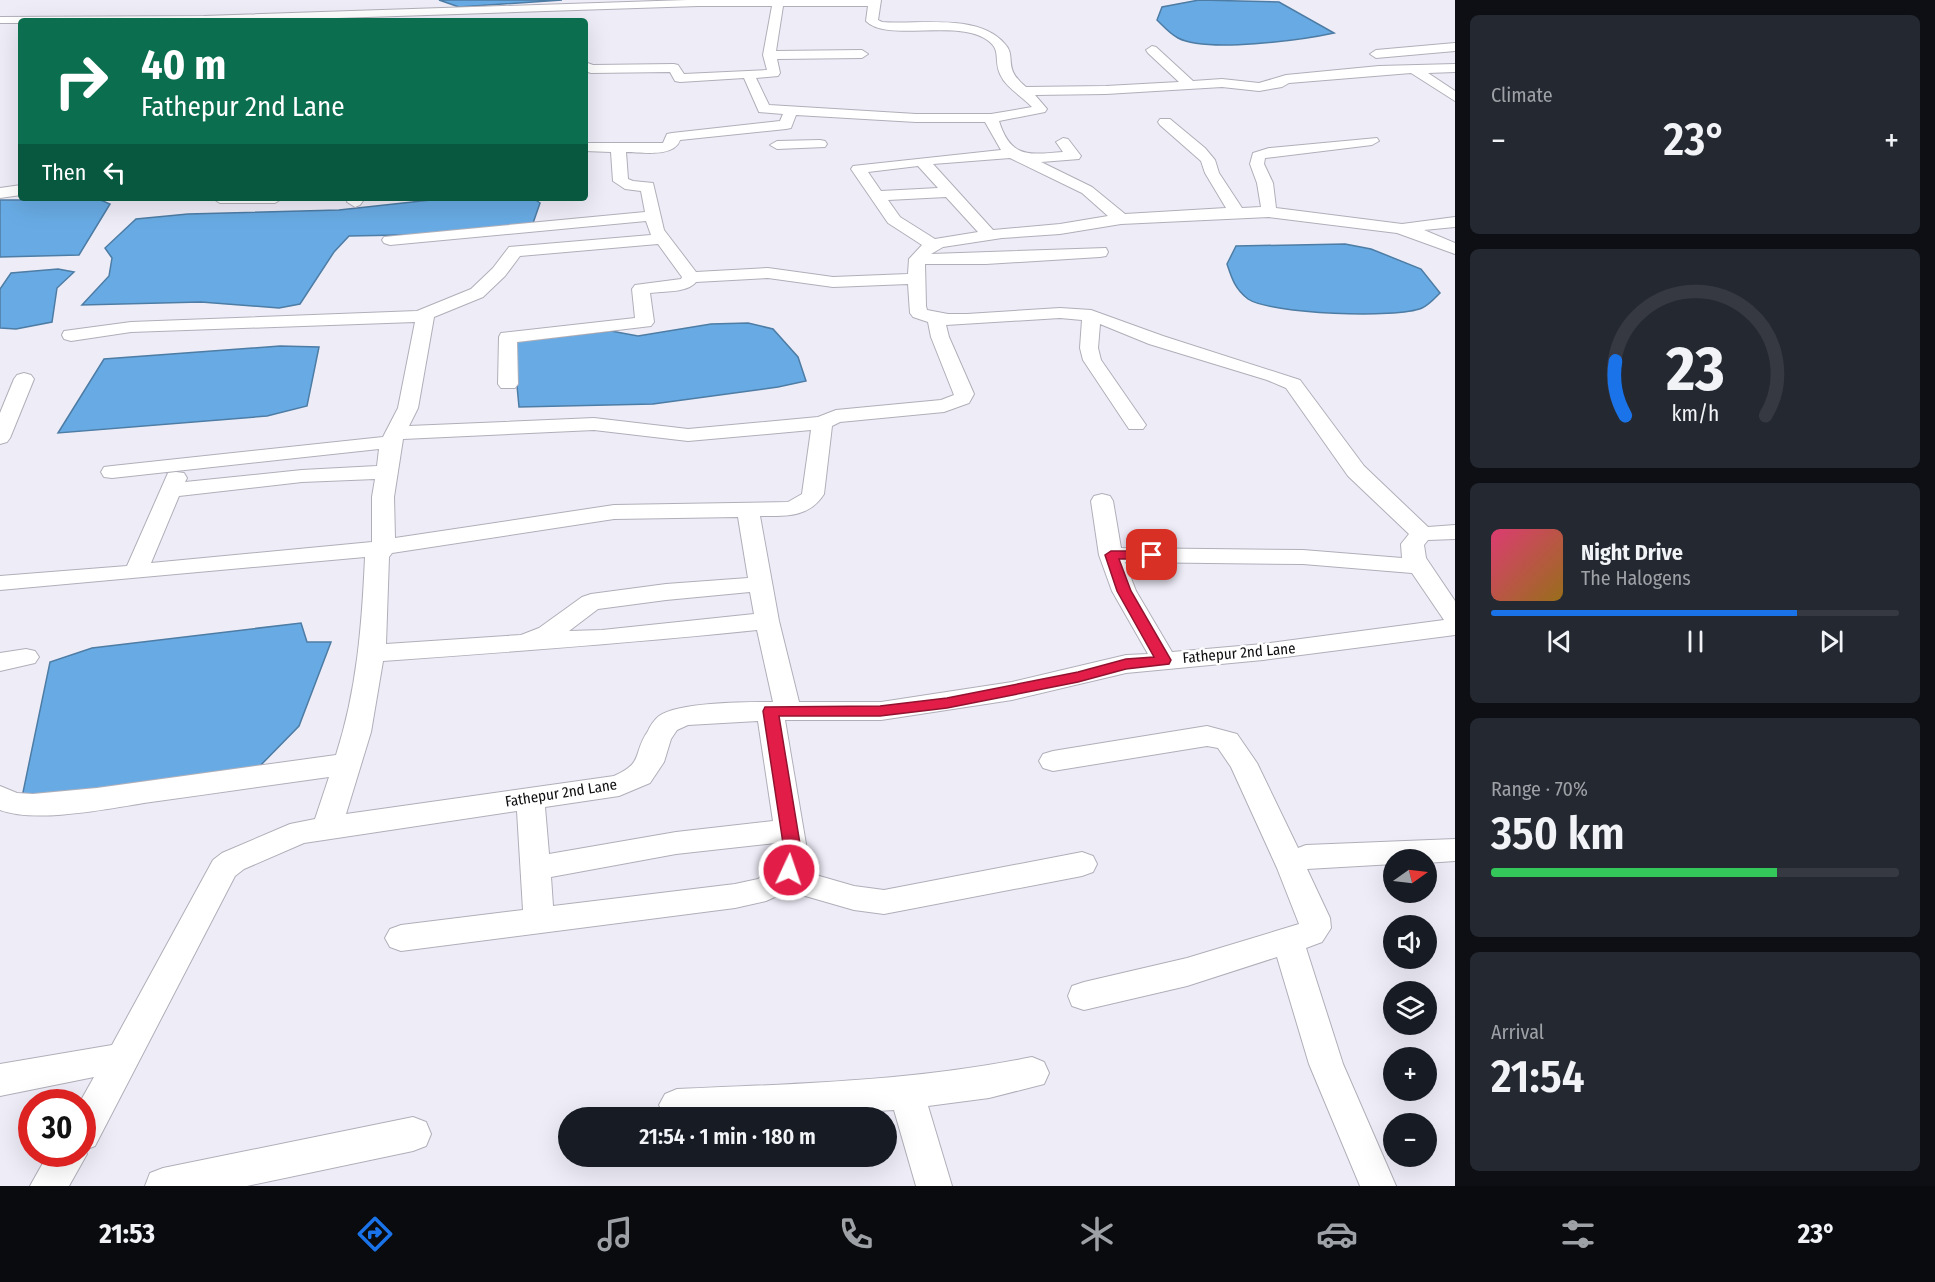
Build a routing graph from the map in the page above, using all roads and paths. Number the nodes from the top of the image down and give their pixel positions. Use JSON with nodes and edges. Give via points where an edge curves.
{"nodes":[{"id":1,"x":318,"y":0,"type":"edge"},
{"id":2,"x":779,"y":1,"type":"edge"},
{"id":3,"x":875,"y":1,"type":"edge"},
{"id":4,"x":139,"y":7,"type":"dead end"},
{"id":5,"x":581,"y":8,"type":"junction"},
{"id":6,"x":309,"y":15,"type":"junction"},
{"id":7,"x":439,"y":16,"type":"edge"},
{"id":8,"x":131,"y":18,"type":"edge"},
{"id":9,"x":247,"y":18,"type":"edge"},
{"id":10,"x":583,"y":18,"type":"edge"},
{"id":11,"x":0,"y":20,"type":"edge"},
{"id":12,"x":18,"y":20,"type":"edge"},
{"id":13,"x":868,"y":44,"type":"junction"},
{"id":14,"x":1455,"y":47,"type":"edge"},
{"id":15,"x":1152,"y":50,"type":"dead end"},
{"id":16,"x":1376,"y":54,"type":"dead end"},
{"id":17,"x":769,"y":55,"type":"junction"},
{"id":18,"x":588,"y":68,"type":"edge"},
{"id":19,"x":1455,"y":68,"type":"edge"},
{"id":20,"x":1414,"y":69,"type":"junction"},
{"id":21,"x":748,"y":74,"type":"junction"},
{"id":22,"x":1191,"y":86,"type":"junction"},
{"id":23,"x":1024,"y":92,"type":"junction"},
{"id":24,"x":1455,"y":97,"type":"edge"},
{"id":25,"x":791,"y":111,"type":"junction"},
{"id":26,"x":991,"y":118,"type":"junction"},
{"id":27,"x":1165,"y":122,"type":"dead end"},
{"id":28,"x":771,"y":127,"type":"junction"},
{"id":29,"x":1372,"y":141,"type":"dead end"},
{"id":30,"x":1063,"y":142,"type":"dead end"},
{"id":31,"x":820,"y":144,"type":"dead end"},
{"id":32,"x":588,"y":147,"type":"edge"},
{"id":33,"x":618,"y":148,"type":"junction"},
{"id":34,"x":1017,"y":155,"type":"junction"},
{"id":35,"x":922,"y":161,"type":"junction"},
{"id":36,"x":18,"y":190,"type":"edge"},
{"id":37,"x":951,"y":192,"type":"junction"},
{"id":38,"x":0,"y":193,"type":"edge"},
{"id":39,"x":877,"y":196,"type":"junction"},
{"id":40,"x":1269,"y":212,"type":"junction"},
{"id":41,"x":1237,"y":213,"type":"junction"},
{"id":42,"x":652,"y":216,"type":"junction"},
{"id":43,"x":1121,"y":219,"type":"junction"},
{"id":44,"x":1455,"y":222,"type":"edge"},
{"id":45,"x":1397,"y":228,"type":"junction"},
{"id":46,"x":989,"y":235,"type":"junction"},
{"id":47,"x":661,"y":239,"type":"junction"},
{"id":48,"x":390,"y":240,"type":"dead end"},
{"id":49,"x":933,"y":245,"type":"junction"},
{"id":50,"x":1455,"y":249,"type":"edge"},
{"id":51,"x":1100,"y":252,"type":"dead end"},
{"id":52,"x":917,"y":259,"type":"junction"},
{"id":53,"x":691,"y":277,"type":"junction"},
{"id":54,"x":916,"y":279,"type":"junction"},
{"id":55,"x":1092,"y":315,"type":"junction"},
{"id":56,"x":421,"y":316,"type":"junction"},
{"id":57,"x":936,"y":319,"type":"junction"},
{"id":58,"x":71,"y":335,"type":"dead end"},
{"id":59,"x":24,"y":379,"type":"dead end"},
{"id":60,"x":508,"y":384,"type":"dead end"},
{"id":61,"x":822,"y":423,"type":"junction"},
{"id":62,"x":1136,"y":425,"type":"dead end"},
{"id":63,"x":0,"y":438,"type":"edge"},
{"id":64,"x":392,"y":438,"type":"junction"},
{"id":65,"x":181,"y":464,"type":"junction"},
{"id":66,"x":112,"y":472,"type":"dead end"},
{"id":67,"x":386,"y":472,"type":"junction"},
{"id":68,"x":170,"y":490,"type":"junction"},
{"id":69,"x":1102,"y":501,"type":"dead end"},
{"id":70,"x":748,"y":510,"type":"junction"},
{"id":71,"x":1455,"y":532,"type":"edge"},
{"id":72,"x":1422,"y":534,"type":"junction"},
{"id":73,"x":384,"y":548,"type":"junction"},
{"id":74,"x":1111,"y":555,"type":"junction"},
{"id":75,"x":1419,"y":566,"type":"junction"},
{"id":76,"x":136,"y":572,"type":"junction"},
{"id":77,"x":0,"y":582,"type":"edge"},
{"id":78,"x":761,"y":584,"type":"junction"},
{"id":79,"x":1455,"y":619,"type":"edge"},
{"id":80,"x":767,"y":621,"type":"junction"},
{"id":81,"x":1455,"y":627,"type":"edge"},
{"id":82,"x":537,"y":640,"type":"junction"},
{"id":83,"x":371,"y":653,"type":"junction"},
{"id":84,"x":26,"y":657,"type":"dead end"},
{"id":85,"x":1164,"y":660,"type":"junction"},
{"id":86,"x":0,"y":662,"type":"edge"},
{"id":87,"x":779,"y":711,"type":"junction"},
{"id":88,"x":1053,"y":761,"type":"dead end"},
{"id":89,"x":347,"y":764,"type":"junction"},
{"id":90,"x":0,"y":796,"type":"edge"},
{"id":91,"x":530,"y":799,"type":"junction"},
{"id":92,"x":327,"y":828,"type":"junction"},
{"id":93,"x":789,"y":830,"type":"junction"},
{"id":94,"x":1455,"y":850,"type":"edge"},
{"id":95,"x":1082,"y":864,"type":"dead end"},
{"id":96,"x":535,"y":868,"type":"junction"},
{"id":97,"x":1292,"y":868,"type":"junction"},
{"id":98,"x":784,"y":878,"type":"junction"},
{"id":99,"x":539,"y":919,"type":"junction"},
{"id":100,"x":401,"y":938,"type":"dead end"},
{"id":101,"x":1288,"y":942,"type":"junction"},
{"id":102,"x":1084,"y":996,"type":"dead end"},
{"id":103,"x":121,"y":1060,"type":"junction"},
{"id":104,"x":1032,"y":1073,"type":"dead end"},
{"id":105,"x":0,"y":1080,"type":"edge"},
{"id":106,"x":906,"y":1092,"type":"junction"},
{"id":107,"x":677,"y":1105,"type":"dead end"},
{"id":108,"x":96,"y":1107,"type":"edge"},
{"id":109,"x":412,"y":1134,"type":"dead end"},
{"id":110,"x":60,"y":1167,"type":"edge"},
{"id":111,"x":48,"y":1186,"type":"edge"},
{"id":112,"x":163,"y":1186,"type":"edge"},
{"id":113,"x":934,"y":1186,"type":"edge"},
{"id":114,"x":1378,"y":1186,"type":"edge"}],
"edges":[{"from":1,"to":6,"type":"street"},
{"from":2,"to":3,"type":"street"},
{"from":2,"to":5,"type":"street"},
{"from":2,"to":17,"type":"street"},
{"from":3,"to":13,"type":"street"},
{"from":4,"to":8,"type":"street"},
{"from":5,"to":7,"type":"street"},
{"from":5,"to":10,"type":"street"},
{"from":6,"to":7,"type":"street"},
{"from":6,"to":9,"type":"street"},
{"from":11,"to":12,"type":"street"},
{"from":13,"to":17,"type":"street"},
{"from":13,"to":23,"type":"street","via":[[958,27],[983,31],[1002,47],[1006,75]]},
{"from":14,"to":16,"type":"street"},
{"from":15,"to":22,"type":"street"},
{"from":17,"to":21,"type":"street","via":[[774,72]]},
{"from":18,"to":21,"type":"street","via":[[675,68],[680,78]]},
{"from":19,"to":20,"type":"street"},
{"from":20,"to":22,"type":"street","via":[[1302,77],[1259,87],[1222,83]]},
{"from":20,"to":24,"type":"street"},
{"from":21,"to":25,"type":"street","via":[[764,109]]},
{"from":22,"to":23,"type":"street"},
{"from":23,"to":26,"type":"street","via":[[1040,109]]},
{"from":25,"to":26,"type":"street"},
{"from":25,"to":28,"type":"street","via":[[786,125]]},
{"from":26,"to":34,"type":"street","via":[[991,124]]},
{"from":27,"to":41,"type":"street","via":[[1208,160]]},
{"from":28,"to":31,"type":"street","via":[[778,148]]},
{"from":28,"to":33,"type":"street","via":[[672,137],[673,142],[667,147]]},
{"from":29,"to":40,"type":"street","via":[[1258,156]]},
{"from":30,"to":34,"type":"street","via":[[1074,156]]},
{"from":32,"to":33,"type":"street"},
{"from":33,"to":42,"type":"street","via":[[621,181],[630,186],[648,186]]},
{"from":34,"to":35,"type":"street"},
{"from":34,"to":43,"type":"street","via":[[1087,190]]},
{"from":35,"to":37,"type":"street"},
{"from":35,"to":39,"type":"street","via":[[858,169]]},
{"from":36,"to":38,"type":"street"},
{"from":37,"to":39,"type":"street"},
{"from":37,"to":46,"type":"street"},
{"from":39,"to":49,"type":"street","via":[[894,220]]},
{"from":40,"to":41,"type":"street"},
{"from":40,"to":45,"type":"street"},
{"from":41,"to":43,"type":"street"},
{"from":42,"to":47,"type":"street"},
{"from":42,"to":48,"type":"street"},
{"from":43,"to":46,"type":"street"},
{"from":44,"to":45,"type":"street"},
{"from":45,"to":50,"type":"street"},
{"from":46,"to":49,"type":"street"},
{"from":47,"to":53,"type":"street"},
{"from":47,"to":56,"type":"street","via":[[515,251],[477,293]]},
{"from":49,"to":52,"type":"street"},
{"from":51,"to":52,"type":"street"},
{"from":52,"to":54,"type":"street"},
{"from":53,"to":54,"type":"street","via":[[768,273],[833,282]]},
{"from":53,"to":60,"type":"street","via":[[686,283],[641,290],[645,322],[508,337]]},
{"from":54,"to":57,"type":"street","via":[[920,313]]},
{"from":55,"to":57,"type":"street"},
{"from":55,"to":62,"type":"street","via":[[1092,360]]},
{"from":55,"to":72,"type":"street","via":[[1293,384],[1356,471]]},
{"from":56,"to":58,"type":"street","via":[[131,327]]},
{"from":56,"to":64,"type":"street","via":[[425,323],[409,402]]},
{"from":57,"to":61,"type":"street","via":[[964,394],[962,399],[944,406],[836,416]]},
{"from":59,"to":63,"type":"street"},
{"from":61,"to":64,"type":"street","via":[[688,435],[594,424]]},
{"from":61,"to":70,"type":"street","via":[[809,502],[788,509]]},
{"from":64,"to":65,"type":"street"},
{"from":64,"to":67,"type":"street"},
{"from":65,"to":66,"type":"street"},
{"from":65,"to":68,"type":"street"},
{"from":67,"to":68,"type":"street"},
{"from":67,"to":73,"type":"street"},
{"from":68,"to":76,"type":"street"},
{"from":69,"to":74,"type":"street"},
{"from":70,"to":73,"type":"street","via":[[614,513]]},
{"from":70,"to":78,"type":"street"},
{"from":71,"to":72,"type":"street"},
{"from":72,"to":75,"type":"street","via":[[1412,544]]},
{"from":73,"to":76,"type":"street"},
{"from":73,"to":83,"type":"street","via":[[377,556]]},
{"from":74,"to":75,"type":"street","via":[[1303,557]]},
{"from":74,"to":85,"type":"street","via":[[1124,591]]},
{"from":75,"to":79,"type":"street"},
{"from":76,"to":77,"type":"street"},
{"from":78,"to":80,"type":"street"},
{"from":78,"to":82,"type":"street","via":[[591,602]]},
{"from":80,"to":82,"type":"street","via":[[602,638]]},
{"from":80,"to":87,"type":"street"},
{"from":81,"to":85,"type":"street","name":"Fathepur 2nd Lane","via":[[1263,652]]},
{"from":82,"to":83,"type":"street"},
{"from":83,"to":89,"type":"street","via":[[357,732]]},
{"from":84,"to":86,"type":"street"},
{"from":85,"to":87,"type":"street","name":"Fathepur 2nd Lane","via":[[1126,664],[947,703],[880,711]]},
{"from":87,"to":91,"type":"street","name":"Fathepur 2nd Lane","via":[[685,716],[668,723],[658,736],[650,762],[640,776],[618,786]]},
{"from":87,"to":93,"type":"street"},
{"from":88,"to":97,"type":"street","via":[[1207,736],[1227,741],[1243,763]]},
{"from":89,"to":90,"type":"street","via":[[33,805],[12,803]]},
{"from":89,"to":92,"type":"street"},
{"from":91,"to":92,"type":"street","name":"Fathepur 2nd Lane"},
{"from":91,"to":96,"type":"street"},
{"from":92,"to":103,"type":"street","name":"Fathepur 2nd Lane","via":[[281,838],[224,868]]},
{"from":93,"to":96,"type":"street","via":[[676,843]]},
{"from":93,"to":98,"type":"street","via":[[792,861]]},
{"from":94,"to":97,"type":"street","via":[[1306,857],[1294,862]]},
{"from":95,"to":98,"type":"street","via":[[884,902],[854,898]]},
{"from":96,"to":99,"type":"street"},
{"from":97,"to":101,"type":"street","via":[[1316,928]]},
{"from":98,"to":99,"type":"street","via":[[763,890],[735,896]]},
{"from":99,"to":100,"type":"street"},
{"from":101,"to":102,"type":"street","via":[[1187,972]]},
{"from":101,"to":114,"type":"street","via":[[1326,1064]]},
{"from":103,"to":105,"type":"street","via":[[102,1060]]},
{"from":103,"to":108,"type":"street","name":"Fathepur 2nd Lane"},
{"from":104,"to":106,"type":"street"},
{"from":106,"to":107,"type":"street"},
{"from":106,"to":113,"type":"street"},
{"from":109,"to":112,"type":"street"},
{"from":110,"to":111,"type":"street"}]}
